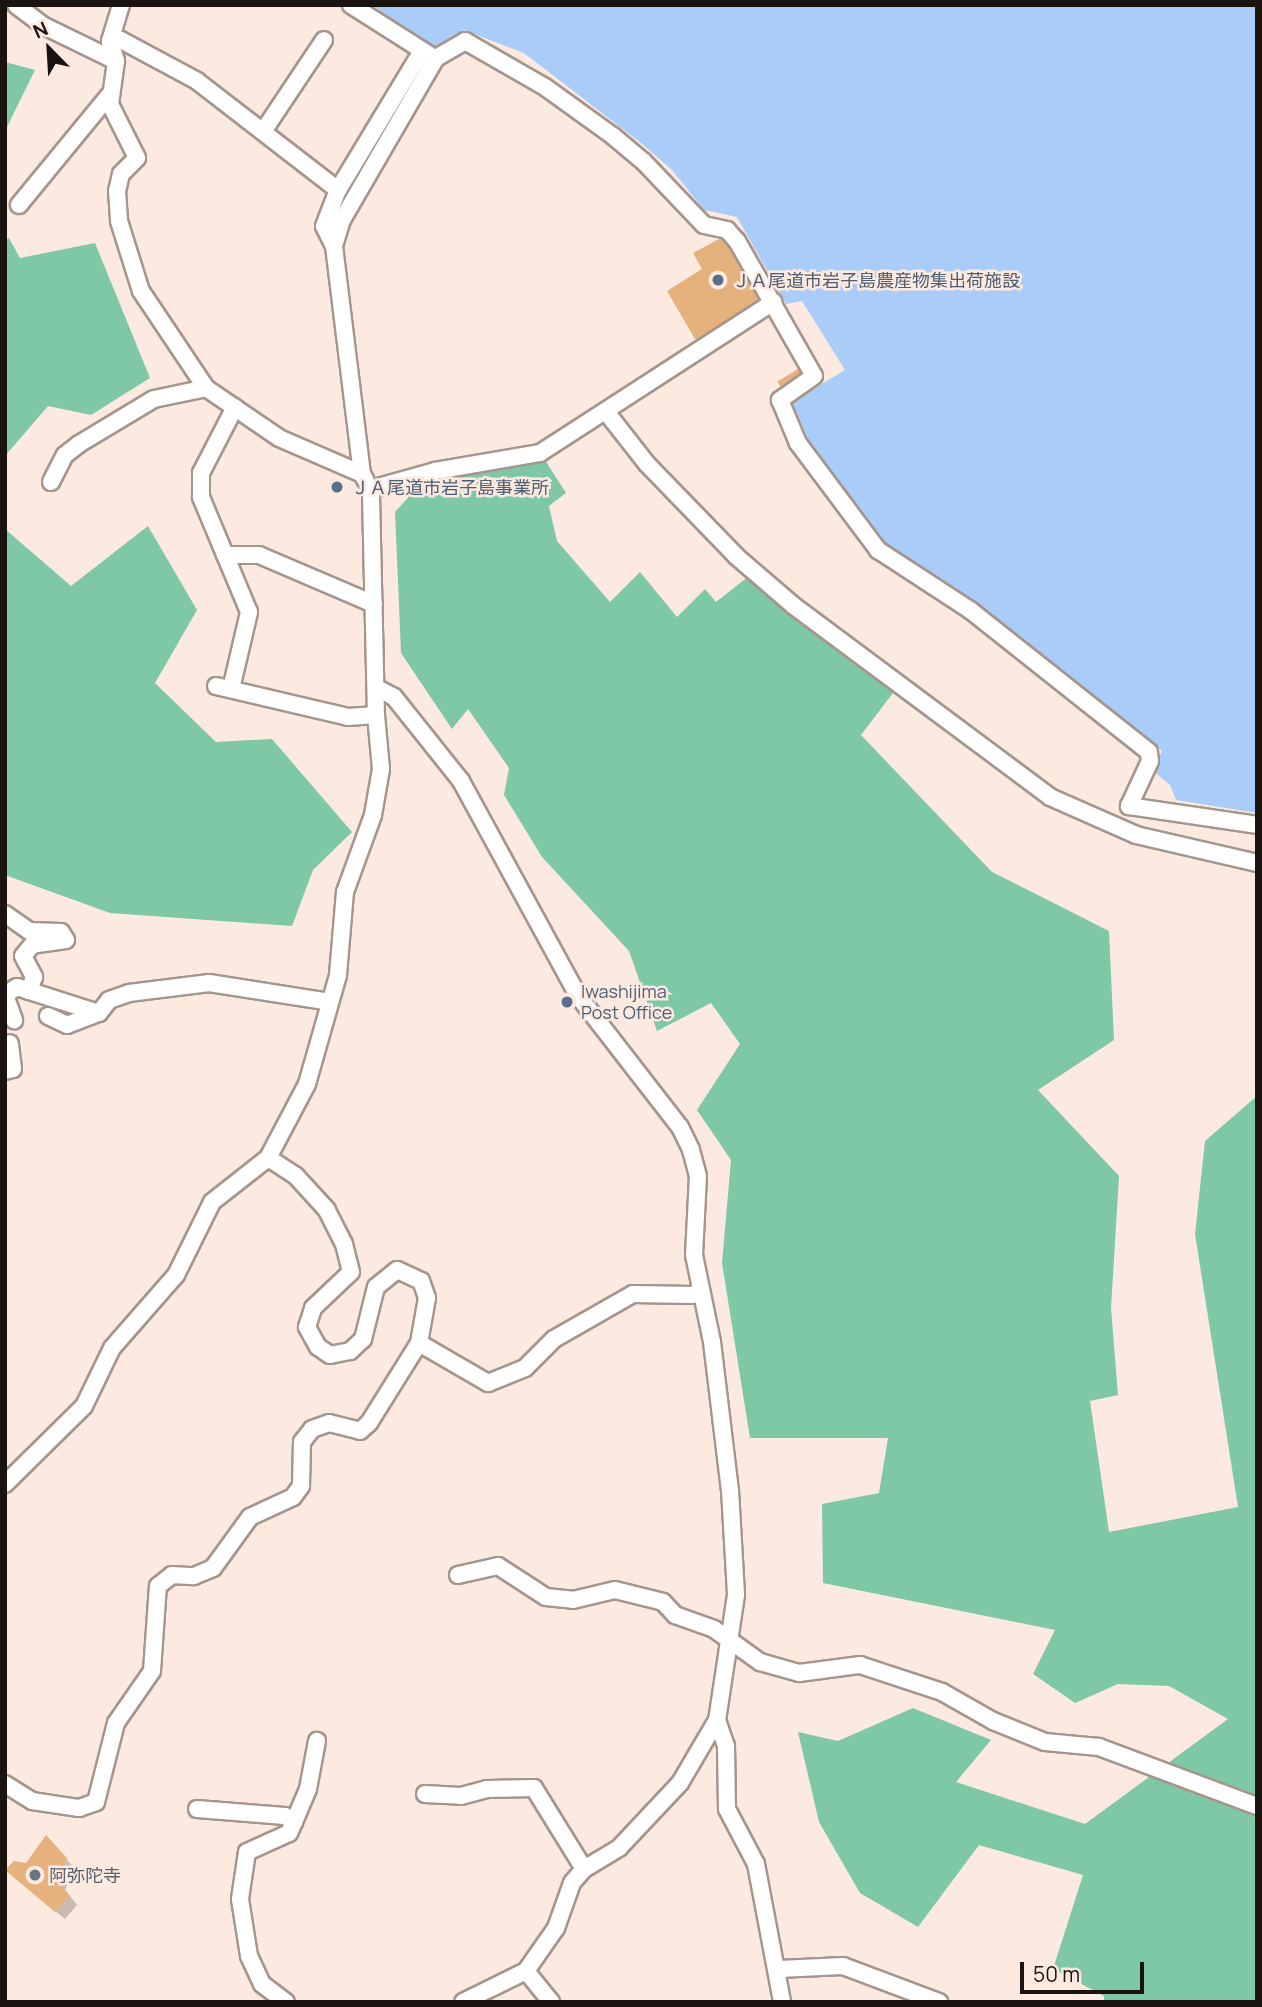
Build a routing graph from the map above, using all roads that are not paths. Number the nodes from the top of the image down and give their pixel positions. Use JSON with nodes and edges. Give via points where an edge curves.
{"nodes":[{"id":1,"x":16,"y":5,"type":"edge"},
{"id":2,"x":121,"y":5,"type":"edge"},
{"id":3,"x":351,"y":5,"type":"edge"},
{"id":4,"x":324,"y":40,"type":"dead end"},
{"id":5,"x":110,"y":41,"type":"junction"},
{"id":6,"x":429,"y":55,"type":"junction"},
{"id":7,"x":116,"y":61,"type":"junction"},
{"id":8,"x":111,"y":93,"type":"junction"},
{"id":9,"x":264,"y":130,"type":"junction"},
{"id":10,"x":338,"y":190,"type":"junction"},
{"id":11,"x":19,"y":205,"type":"dead end"},
{"id":12,"x":334,"y":247,"type":"junction"},
{"id":13,"x":773,"y":302,"type":"junction"},
{"id":14,"x":206,"y":388,"type":"junction"},
{"id":15,"x":235,"y":407,"type":"junction"},
{"id":16,"x":607,"y":413,"type":"junction"},
{"id":17,"x":362,"y":474,"type":"junction"},
{"id":18,"x":51,"y":482,"type":"dead end"},
{"id":19,"x":371,"y":489,"type":"junction"},
{"id":20,"x":225,"y":555,"type":"junction"},
{"id":21,"x":374,"y":604,"type":"junction"},
{"id":22,"x":377,"y":688,"type":"junction"},
{"id":23,"x":376,"y":715,"type":"junction"},
{"id":24,"x":1257,"y":824,"type":"edge"},
{"id":25,"x":1257,"y":863,"type":"edge"},
{"id":26,"x":5,"y":914,"type":"edge"},
{"id":27,"x":29,"y":991,"type":"junction"},
{"id":28,"x":5,"y":995,"type":"edge"},
{"id":29,"x":330,"y":1002,"type":"junction"},
{"id":30,"x":99,"y":1013,"type":"junction"},
{"id":31,"x":48,"y":1016,"type":"dead end"},
{"id":32,"x":14,"y":1020,"type":"dead end"},
{"id":33,"x":10,"y":1043,"type":"dead end"},
{"id":34,"x":5,"y":1071,"type":"edge"},
{"id":35,"x":268,"y":1158,"type":"junction"},
{"id":36,"x":701,"y":1291,"type":"junction"},
{"id":37,"x":419,"y":1343,"type":"junction"},
{"id":38,"x":6,"y":1487,"type":"edge"},
{"id":39,"x":458,"y":1575,"type":"dead end"},
{"id":40,"x":730,"y":1643,"type":"junction"},
{"id":41,"x":717,"y":1720,"type":"junction"},
{"id":42,"x":317,"y":1741,"type":"dead end"},
{"id":43,"x":5,"y":1784,"type":"edge"},
{"id":44,"x":425,"y":1794,"type":"dead end"},
{"id":45,"x":1257,"y":1806,"type":"edge"},
{"id":46,"x":197,"y":1809,"type":"dead end"},
{"id":47,"x":294,"y":1822,"type":"junction"},
{"id":48,"x":584,"y":1869,"type":"junction"},
{"id":49,"x":779,"y":1969,"type":"junction"},
{"id":50,"x":526,"y":1971,"type":"junction"},
{"id":51,"x":286,"y":2002,"type":"edge"},
{"id":52,"x":463,"y":2002,"type":"edge"},
{"id":53,"x":551,"y":2002,"type":"edge"},
{"id":54,"x":782,"y":2002,"type":"edge"},
{"id":55,"x":939,"y":2002,"type":"edge"}],
"edges":[{"from":1,"to":7,"type":"street","via":[[44,26]]},
{"from":2,"to":5,"type":"street"},
{"from":3,"to":6,"type":"street"},
{"from":4,"to":9,"type":"street"},
{"from":5,"to":7,"type":"street"},
{"from":5,"to":9,"type":"street","via":[[121,40],[197,81]]},
{"from":6,"to":10,"type":"street"},
{"from":6,"to":12,"type":"street","via":[[342,220]]},
{"from":6,"to":13,"type":"street","via":[[465,41],[545,87],[643,161],[704,225],[727,230]]},
{"from":7,"to":8,"type":"street"},
{"from":8,"to":11,"type":"street"},
{"from":8,"to":14,"type":"street","via":[[110,104],[137,158],[117,182],[119,221],[135,274],[153,311]]},
{"from":9,"to":10,"type":"street"},
{"from":10,"to":12,"type":"street","via":[[324,226]]},
{"from":12,"to":17,"type":"street"},
{"from":13,"to":16,"type":"street"},
{"from":13,"to":24,"type":"street","via":[[814,376],[780,400],[798,443],[878,550],[970,610],[1149,752],[1150,761],[1129,806]]},
{"from":14,"to":15,"type":"street"},
{"from":14,"to":18,"type":"street","via":[[155,399],[79,444],[65,455]]},
{"from":15,"to":17,"type":"street","via":[[279,438]]},
{"from":15,"to":20,"type":"street","via":[[201,473],[201,497]]},
{"from":16,"to":19,"type":"street","via":[[557,444],[520,460],[435,471]]},
{"from":16,"to":25,"type":"street","via":[[647,464],[737,557],[794,606],[1050,797],[1136,835]]},
{"from":17,"to":19,"type":"street"},
{"from":19,"to":21,"type":"street"},
{"from":20,"to":21,"type":"street","via":[[259,555]]},
{"from":20,"to":23,"type":"street","via":[[249,612],[223,688],[348,716]]},
{"from":21,"to":22,"type":"street"},
{"from":22,"to":23,"type":"street"},
{"from":22,"to":36,"type":"street","via":[[394,697],[461,781],[579,997],[680,1127],[698,1176],[694,1255]]},
{"from":23,"to":29,"type":"street","via":[[382,769],[373,815],[345,892],[338,975]]},
{"from":26,"to":27,"type":"street","via":[[29,931],[61,932],[66,940],[33,945],[23,956],[34,977]]},
{"from":27,"to":28,"type":"street","via":[[17,986]]},
{"from":27,"to":30,"type":"street"},
{"from":28,"to":32,"type":"street"},
{"from":29,"to":30,"type":"street","via":[[209,983],[181,983],[109,1000]]},
{"from":29,"to":35,"type":"street","via":[[307,1083]]},
{"from":30,"to":31,"type":"street","via":[[67,1025]]},
{"from":33,"to":34,"type":"street","via":[[13,1069]]},
{"from":35,"to":37,"type":"street","via":[[296,1176],[327,1210],[344,1244],[351,1272],[313,1308],[307,1327],[318,1347],[330,1355],[349,1351],[363,1339],[376,1287],[397,1269],[421,1281],[427,1298]]},
{"from":35,"to":38,"type":"street","via":[[212,1202],[176,1275],[112,1348],[84,1406]]},
{"from":36,"to":37,"type":"street","via":[[692,1295],[633,1294],[554,1339],[525,1368],[488,1383]]},
{"from":36,"to":40,"type":"street","via":[[730,1490],[736,1595]]},
{"from":37,"to":43,"type":"street","via":[[360,1431],[329,1423],[307,1435],[302,1442],[301,1486],[293,1497],[250,1517],[213,1568],[194,1576],[172,1576],[159,1586],[152,1671],[116,1723],[96,1802],[79,1808],[32,1801]]},
{"from":39,"to":40,"type":"street","via":[[498,1566],[546,1597],[573,1600],[615,1590],[663,1602],[675,1615],[714,1629]]},
{"from":40,"to":41,"type":"street"},
{"from":40,"to":45,"type":"street","via":[[760,1661],[799,1673],[860,1665],[942,1692],[993,1721],[1045,1742],[1099,1747]]},
{"from":41,"to":48,"type":"street","via":[[680,1783],[619,1848]]},
{"from":41,"to":49,"type":"street","via":[[726,1746],[727,1809],[756,1864],[766,1904],[770,1952]]},
{"from":42,"to":47,"type":"street","via":[[308,1789]]},
{"from":44,"to":48,"type":"street","via":[[461,1796],[488,1789],[534,1788]]},
{"from":46,"to":47,"type":"street","via":[[285,1816]]},
{"from":47,"to":51,"type":"street","via":[[289,1833],[247,1852],[240,1899],[253,1966],[262,1984]]},
{"from":48,"to":50,"type":"street","via":[[572,1883],[556,1928]]},
{"from":49,"to":54,"type":"street"},
{"from":49,"to":55,"type":"street","via":[[843,1966]]},
{"from":50,"to":52,"type":"street"},
{"from":50,"to":53,"type":"street"}]}
